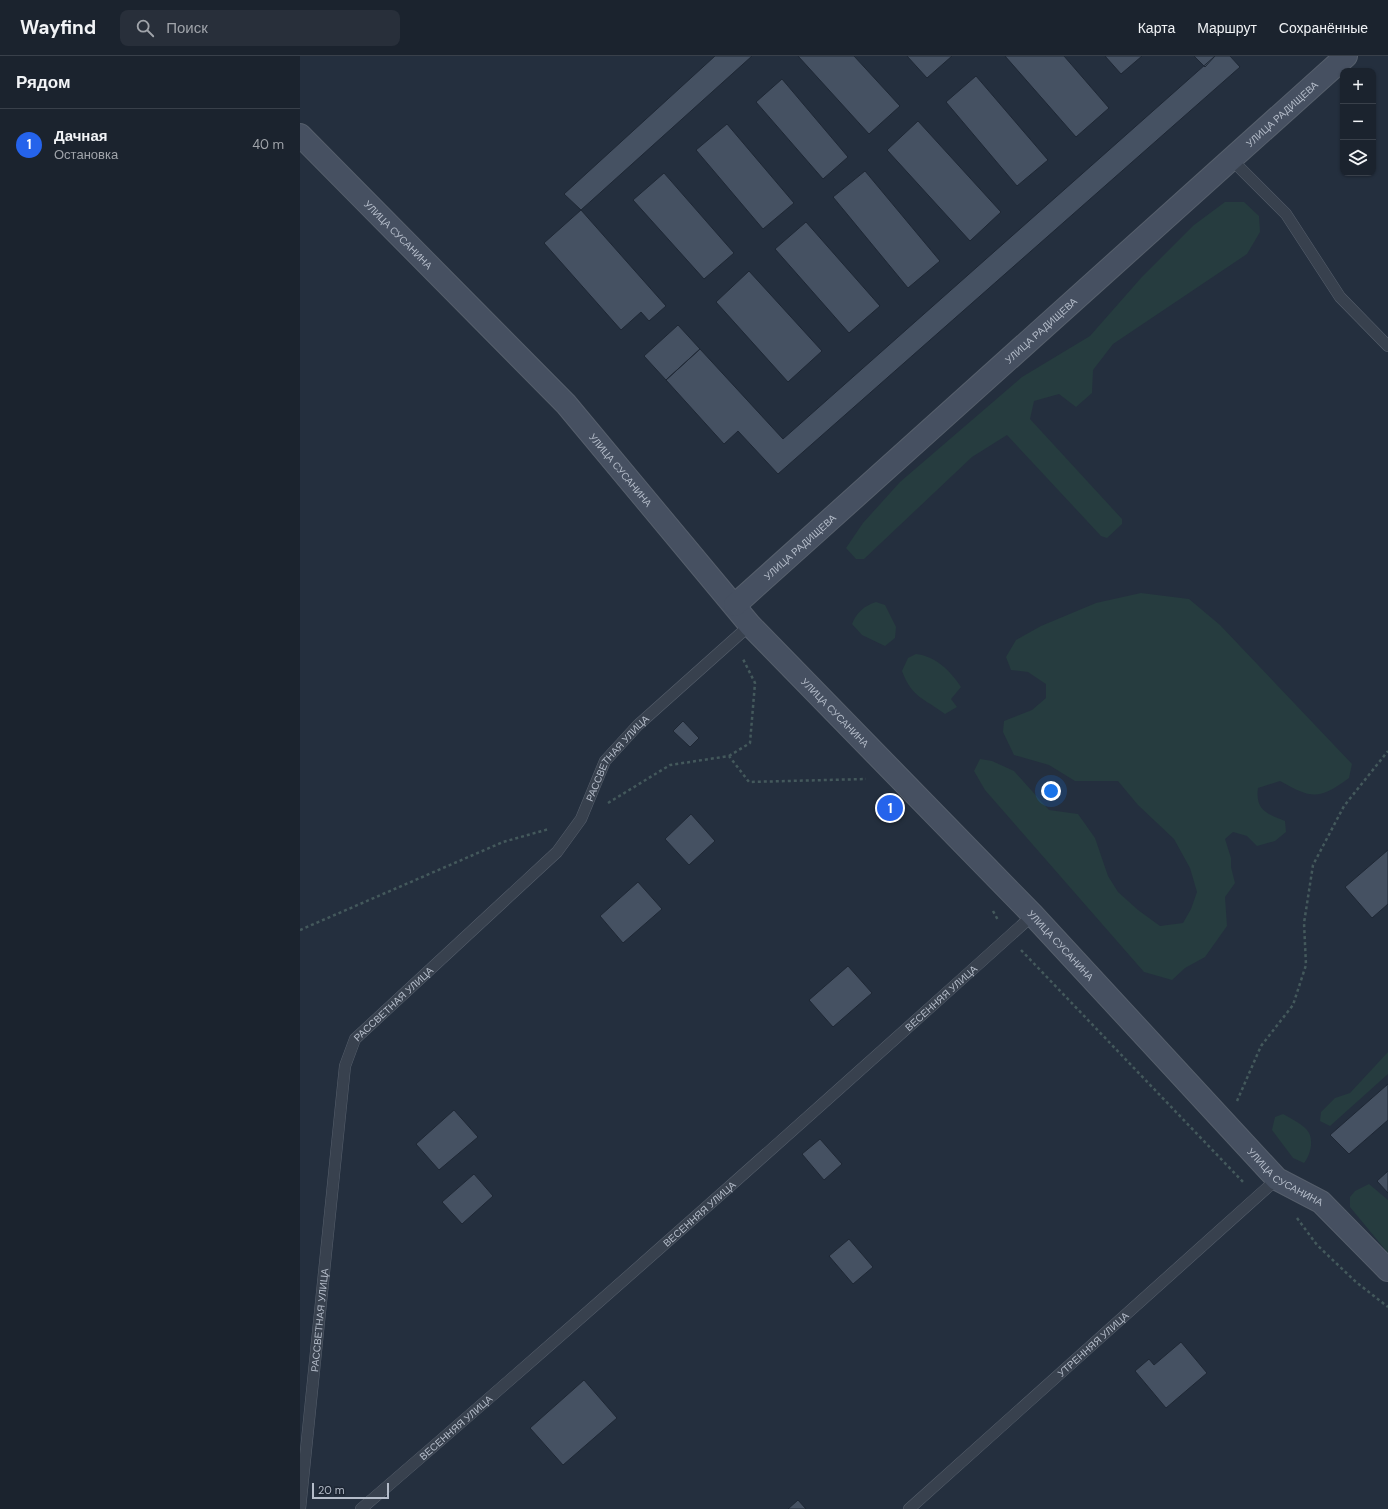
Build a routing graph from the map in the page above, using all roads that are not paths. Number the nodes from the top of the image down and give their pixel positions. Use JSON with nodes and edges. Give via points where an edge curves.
{"nodes":[{"id":1,"x":1346,"y":56,"type":"edge"},
{"id":2,"x":300,"y":135,"type":"edge"},
{"id":3,"x":1231,"y":159,"type":"junction"},
{"id":4,"x":1388,"y":346,"type":"edge"},
{"id":5,"x":735,"y":605,"type":"junction"},
{"id":6,"x":750,"y":624,"type":"junction"},
{"id":7,"x":1033,"y":915,"type":"junction"},
{"id":8,"x":1277,"y":1179,"type":"junction"},
{"id":9,"x":1388,"y":1270,"type":"edge"},
{"id":10,"x":300,"y":1509,"type":"edge"},
{"id":11,"x":361,"y":1509,"type":"edge"},
{"id":12,"x":909,"y":1509,"type":"edge"}],
"edges":[{"from":1,"to":3,"type":"street","name":"УЛИЦА РАДИЩЕВА"},
{"from":2,"to":5,"type":"street","name":"УЛИЦА СУСАНИНА","via":[[566,404]]},
{"from":3,"to":4,"type":"lane","via":[[1286,214],[1340,297]]},
{"from":3,"to":5,"type":"street","name":"УЛИЦА РАДИЩЕВА"},
{"from":5,"to":6,"type":"street","name":"УЛИЦА СУСАНИНА"},
{"from":6,"to":7,"type":"street","name":"УЛИЦА СУСАНИНА"},
{"from":6,"to":10,"type":"lane","name":"РАССВЕТНАЯ УЛИЦА","via":[[638,726],[605,761],[581,819],[557,852],[355,1039],[345,1066]]},
{"from":7,"to":8,"type":"street","name":"УЛИЦА СУСАНИНА"},
{"from":7,"to":11,"type":"lane","name":"ВЕСЕННЯЯ УЛИЦА","via":[[829,1100]]},
{"from":8,"to":9,"type":"street","name":"УЛИЦА СУСАНИНА","via":[[1321,1202]]},
{"from":8,"to":12,"type":"lane","name":"УТРЕННЯЯ УЛИЦА"}]}
